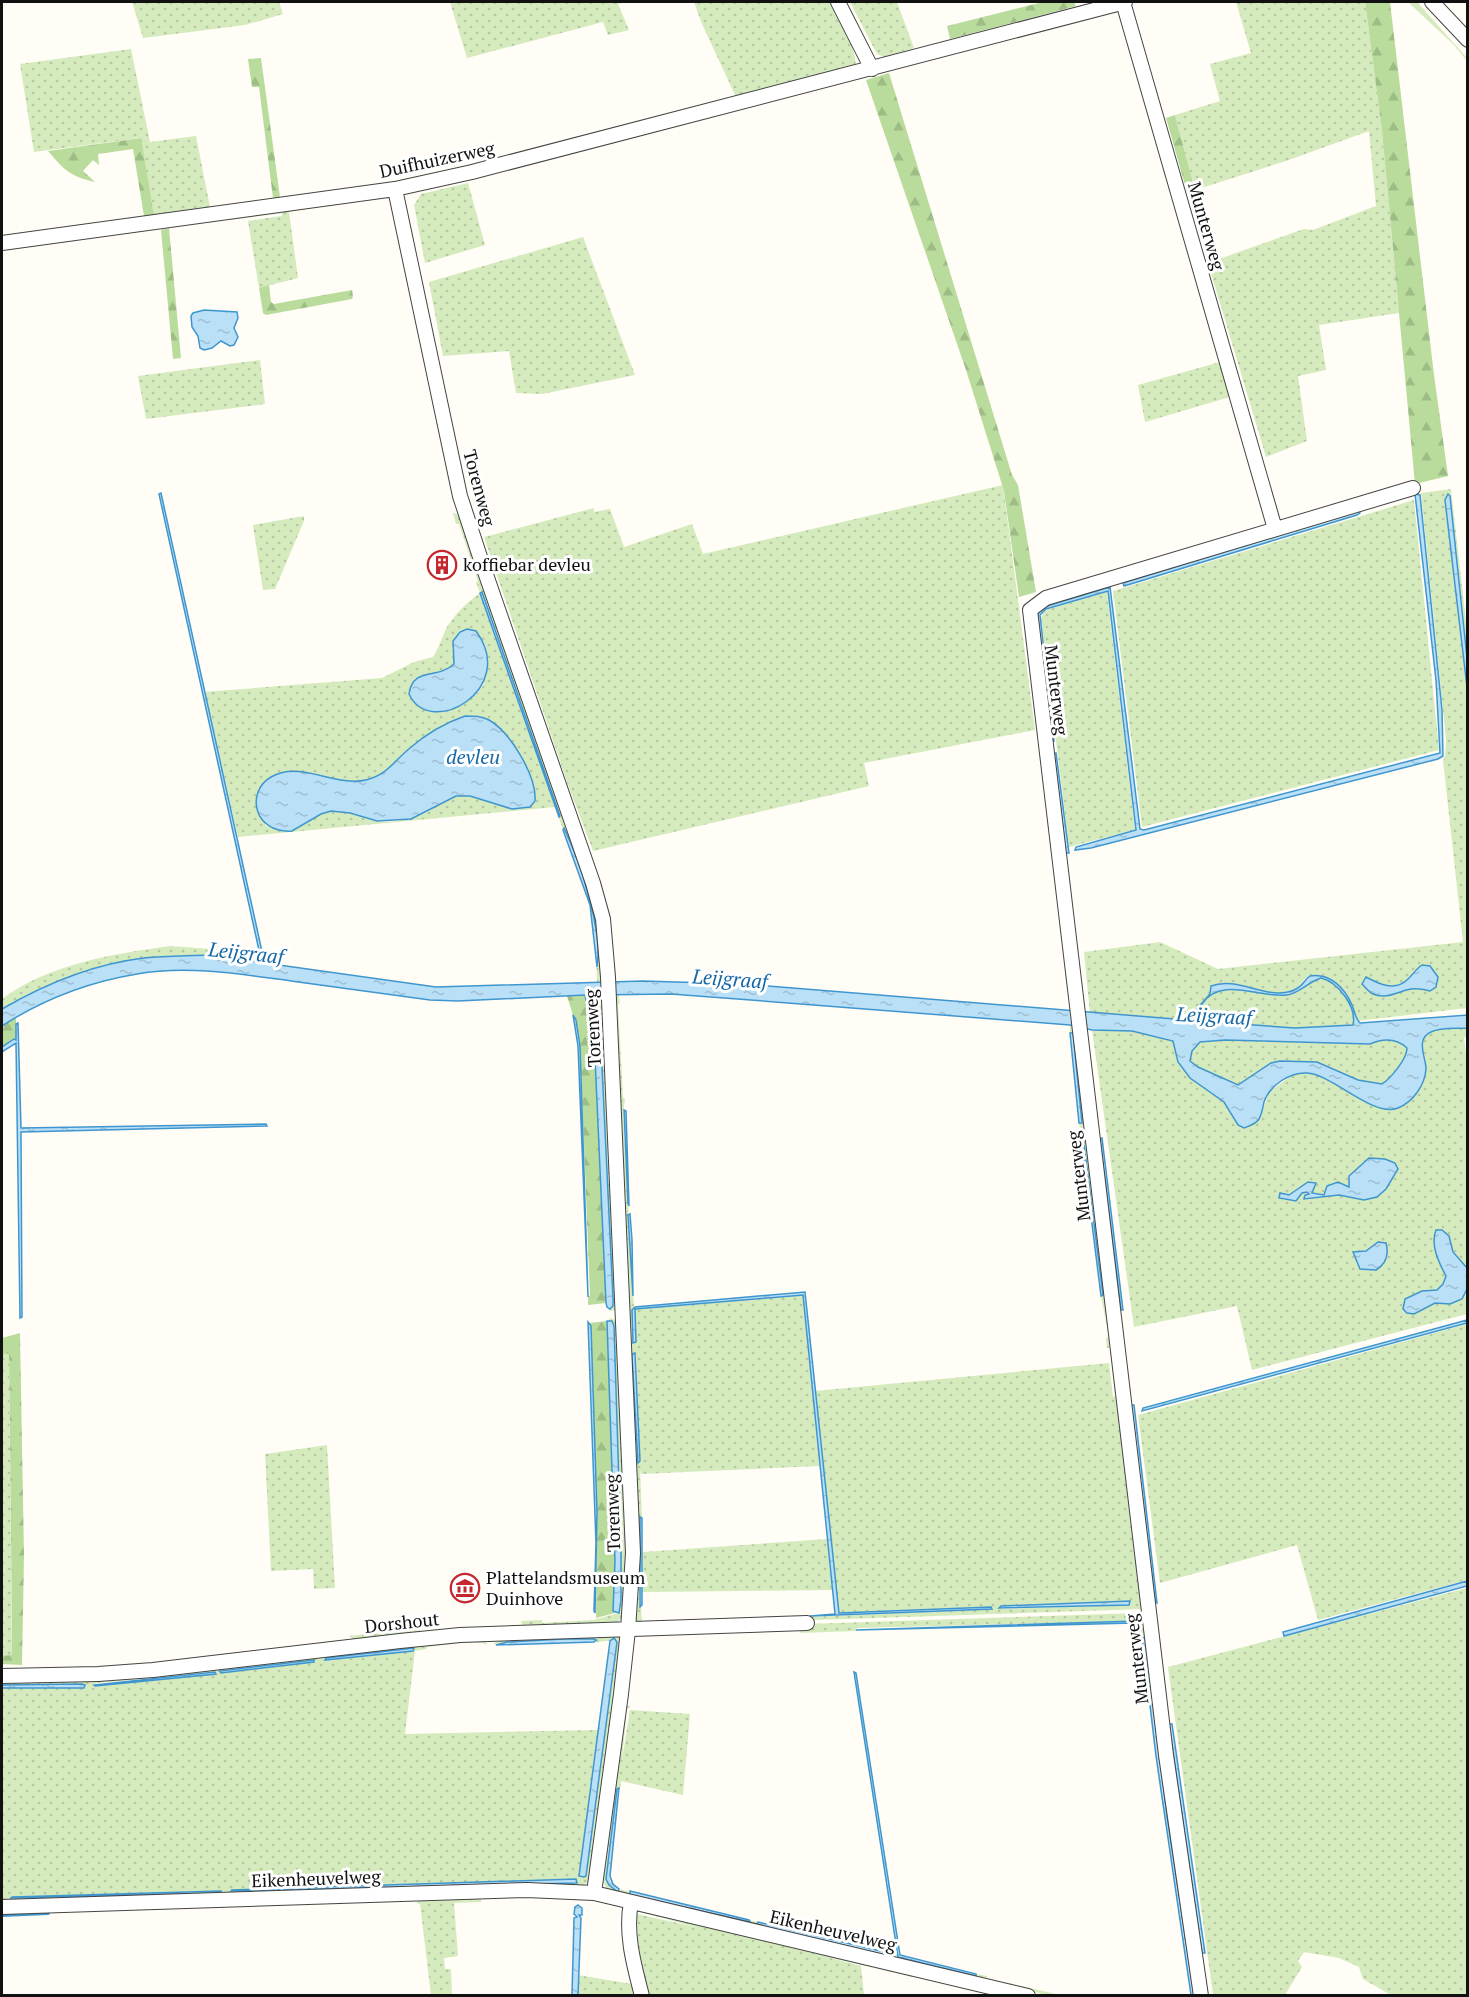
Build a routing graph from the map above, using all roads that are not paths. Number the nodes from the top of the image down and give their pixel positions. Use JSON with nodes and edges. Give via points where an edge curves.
{"nodes":[{"id":1,"x":838,"y":2,"type":"edge"},
{"id":2,"x":1124,"y":2,"type":"edge"},
{"id":3,"x":1432,"y":2,"type":"edge"},
{"id":4,"x":1467,"y":40,"type":"edge"},
{"id":5,"x":872,"y":69,"type":"junction"},
{"id":6,"x":395,"y":189,"type":"junction"},
{"id":7,"x":2,"y":243,"type":"edge"},
{"id":8,"x":1413,"y":488,"type":"dead end"},
{"id":9,"x":1275,"y":529,"type":"junction"},
{"id":10,"x":807,"y":1623,"type":"dead end"},
{"id":11,"x":628,"y":1630,"type":"junction"},
{"id":12,"x":2,"y":1676,"type":"edge"},
{"id":13,"x":594,"y":1893,"type":"junction"},
{"id":14,"x":631,"y":1902,"type":"junction"},
{"id":15,"x":2,"y":1907,"type":"edge"},
{"id":16,"x":642,"y":1995,"type":"edge"},
{"id":17,"x":1028,"y":1995,"type":"edge"},
{"id":18,"x":1201,"y":1995,"type":"edge"}],
"edges":[{"from":1,"to":5,"type":"street"},
{"from":2,"to":5,"type":"street","name":"Duifhuizerweg"},
{"from":2,"to":9,"type":"street","name":"Munterweg"},
{"from":3,"to":4,"type":"street"},
{"from":5,"to":6,"type":"street","name":"Duifhuizerweg"},
{"from":6,"to":7,"type":"street","name":"Duifhuizerweg"},
{"from":6,"to":11,"type":"street","name":"Torenweg","via":[[460,496],[603,919],[633,1554]]},
{"from":8,"to":9,"type":"street","name":"Munterweg"},
{"from":9,"to":18,"type":"street","name":"Munterweg","via":[[1046,598],[1030,610],[1166,1755]]},
{"from":10,"to":11,"type":"street","name":"Dorshout"},
{"from":11,"to":12,"type":"street","name":"Dorshout","via":[[460,1635],[153,1670]]},
{"from":11,"to":13,"type":"street","name":"Torenweg"},
{"from":13,"to":14,"type":"street","name":"Eikenheuvelweg"},
{"from":13,"to":15,"type":"street","name":"Eikenheuvelweg","via":[[527,1890]]},
{"from":14,"to":16,"type":"street","via":[[629,1931]]},
{"from":14,"to":17,"type":"street","name":"Eikenheuvelweg"}]}
